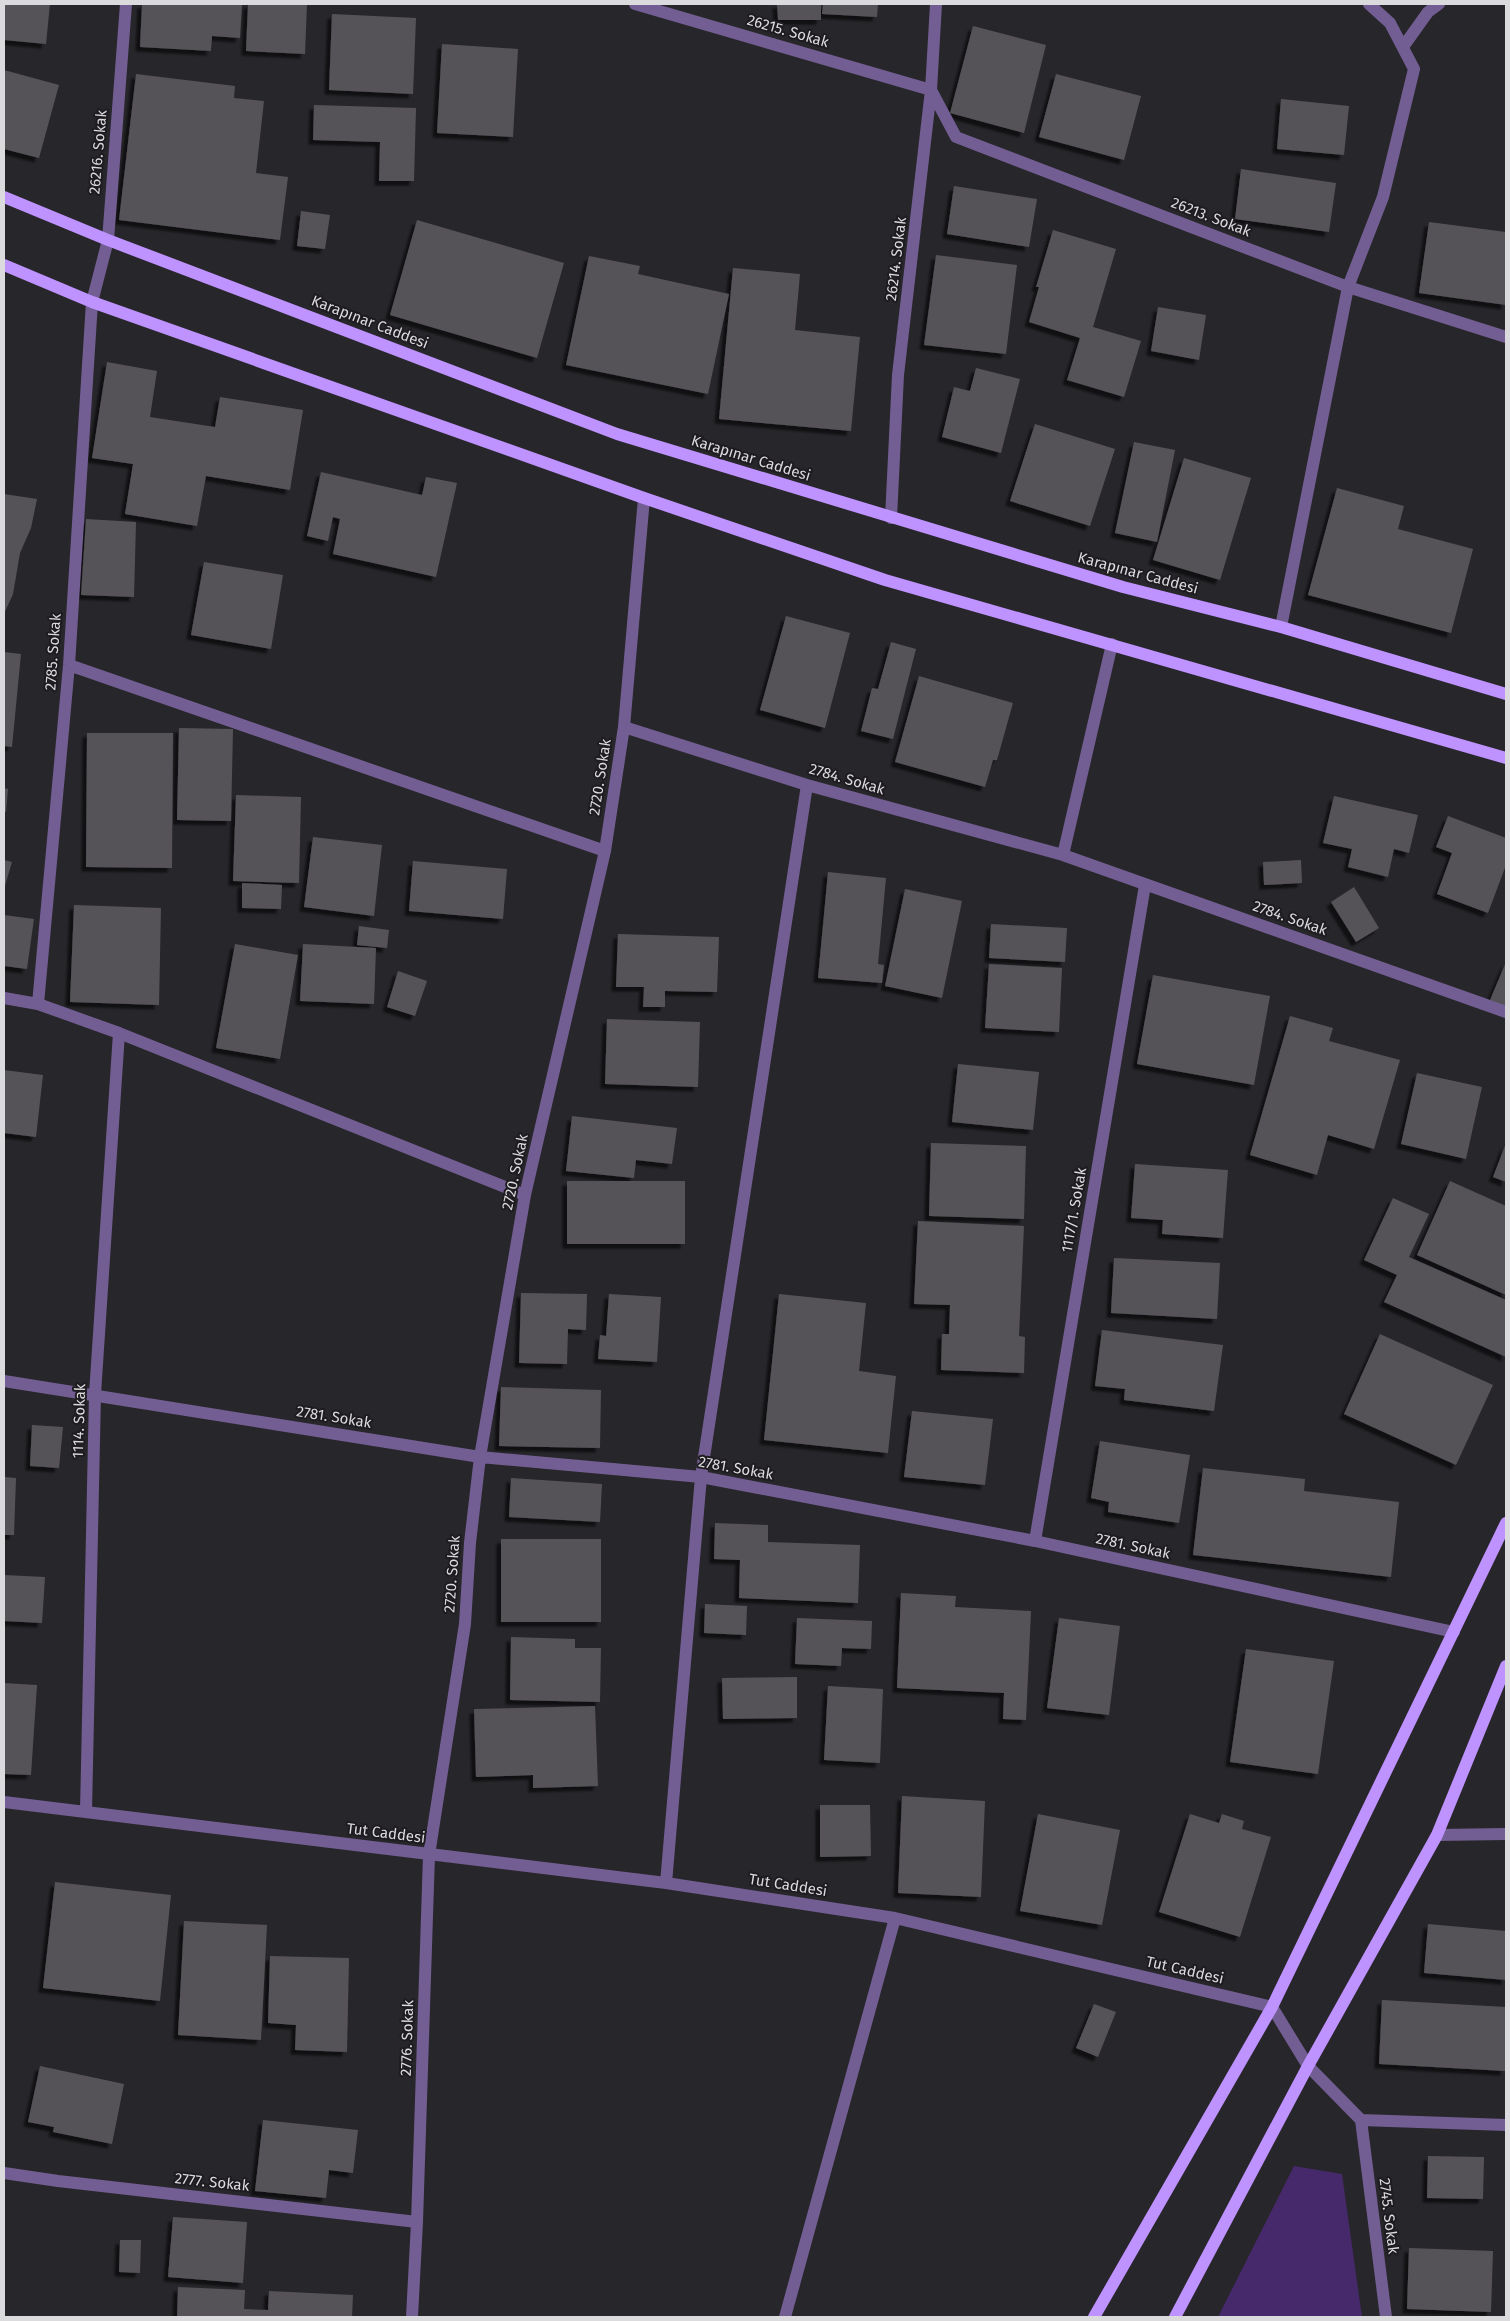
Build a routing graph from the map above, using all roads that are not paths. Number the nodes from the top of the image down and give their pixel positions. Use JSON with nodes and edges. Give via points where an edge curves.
{"nodes":[{"id":1,"x":126,"y":4,"type":"edge"},
{"id":2,"x":635,"y":4,"type":"edge"},
{"id":3,"x":936,"y":4,"type":"edge"},
{"id":4,"x":1369,"y":4,"type":"edge"},
{"id":5,"x":1440,"y":4,"type":"edge"},
{"id":6,"x":1403,"y":47,"type":"junction"},
{"id":7,"x":931,"y":90,"type":"junction"},
{"id":8,"x":4,"y":197,"type":"edge"},
{"id":9,"x":108,"y":240,"type":"junction"},
{"id":10,"x":4,"y":265,"type":"edge"},
{"id":11,"x":1348,"y":286,"type":"junction"},
{"id":12,"x":92,"y":302,"type":"junction"},
{"id":13,"x":1506,"y":337,"type":"edge"},
{"id":14,"x":644,"y":498,"type":"junction"},
{"id":15,"x":891,"y":518,"type":"junction"},
{"id":16,"x":1281,"y":627,"type":"junction"},
{"id":17,"x":1112,"y":644,"type":"junction"},
{"id":18,"x":69,"y":665,"type":"junction"},
{"id":19,"x":1506,"y":694,"type":"edge"},
{"id":20,"x":624,"y":727,"type":"junction"},
{"id":21,"x":1506,"y":758,"type":"edge"},
{"id":22,"x":807,"y":785,"type":"junction"},
{"id":23,"x":605,"y":851,"type":"junction"},
{"id":24,"x":1063,"y":855,"type":"junction"},
{"id":25,"x":1145,"y":885,"type":"junction"},
{"id":26,"x":4,"y":998,"type":"edge"},
{"id":27,"x":38,"y":1004,"type":"junction"},
{"id":28,"x":1506,"y":1012,"type":"edge"},
{"id":29,"x":119,"y":1033,"type":"junction"},
{"id":30,"x":525,"y":1195,"type":"junction"},
{"id":31,"x":4,"y":1381,"type":"edge"},
{"id":32,"x":95,"y":1394,"type":"junction"},
{"id":33,"x":480,"y":1457,"type":"junction"},
{"id":34,"x":701,"y":1477,"type":"junction"},
{"id":35,"x":1506,"y":1524,"type":"edge"},
{"id":36,"x":1035,"y":1541,"type":"junction"},
{"id":37,"x":1454,"y":1632,"type":"junction"},
{"id":38,"x":1506,"y":1666,"type":"edge"},
{"id":39,"x":4,"y":1802,"type":"edge"},
{"id":40,"x":86,"y":1811,"type":"junction"},
{"id":41,"x":1506,"y":1834,"type":"edge"},
{"id":42,"x":1437,"y":1835,"type":"junction"},
{"id":43,"x":429,"y":1855,"type":"junction"},
{"id":44,"x":666,"y":1883,"type":"junction"},
{"id":45,"x":895,"y":1918,"type":"junction"},
{"id":46,"x":1272,"y":2007,"type":"junction"},
{"id":47,"x":1308,"y":2066,"type":"junction"},
{"id":48,"x":1360,"y":2120,"type":"junction"},
{"id":49,"x":1506,"y":2125,"type":"edge"},
{"id":50,"x":4,"y":2173,"type":"edge"},
{"id":51,"x":417,"y":2222,"type":"junction"},
{"id":52,"x":412,"y":2317,"type":"edge"},
{"id":53,"x":785,"y":2317,"type":"edge"},
{"id":54,"x":1094,"y":2317,"type":"edge"},
{"id":55,"x":1175,"y":2317,"type":"edge"},
{"id":56,"x":1386,"y":2317,"type":"edge"}],
"edges":[{"from":1,"to":9,"type":"street","name":"26216. Sokak"},
{"from":2,"to":7,"type":"street","name":"26215. Sokak"},
{"from":3,"to":7,"type":"street","name":"26214. Sokak"},
{"from":4,"to":6,"type":"street","via":[[1390,23]]},
{"from":5,"to":6,"type":"street","via":[[1428,12]]},
{"from":6,"to":11,"type":"street","via":[[1414,69],[1384,197]]},
{"from":7,"to":11,"type":"street","name":"26213. Sokak","via":[[956,137]]},
{"from":7,"to":15,"type":"street","name":"26214. Sokak","via":[[898,375]]},
{"from":8,"to":9,"type":"main road","name":"Karapınar Caddesi"},
{"from":9,"to":12,"type":"street","name":"26216. Sokak"},
{"from":9,"to":15,"type":"main road","name":"Karapınar Caddesi","via":[[617,434]]},
{"from":10,"to":12,"type":"main road"},
{"from":11,"to":13,"type":"street","name":"26213. Sokak"},
{"from":11,"to":16,"type":"street"},
{"from":12,"to":14,"type":"main road"},
{"from":12,"to":18,"type":"street","name":"2785. Sokak"},
{"from":14,"to":17,"type":"main road","via":[[885,580]]},
{"from":14,"to":20,"type":"street","name":"2720. Sokak"},
{"from":15,"to":16,"type":"main road","name":"Karapınar Caddesi","via":[[1123,587]]},
{"from":16,"to":19,"type":"main road","name":"Karapınar Caddesi"},
{"from":17,"to":21,"type":"main road"},
{"from":17,"to":24,"type":"street"},
{"from":18,"to":23,"type":"street"},
{"from":18,"to":27,"type":"street","name":"2785. Sokak"},
{"from":20,"to":22,"type":"street","name":"2784. Sokak"},
{"from":20,"to":23,"type":"street","name":"2720. Sokak"},
{"from":22,"to":24,"type":"street","name":"2784. Sokak"},
{"from":22,"to":34,"type":"street"},
{"from":23,"to":30,"type":"street","name":"2720. Sokak"},
{"from":24,"to":25,"type":"street","name":"2784. Sokak"},
{"from":25,"to":28,"type":"street","name":"2784. Sokak"},
{"from":25,"to":36,"type":"street","name":"1117/1. Sokak"},
{"from":26,"to":27,"type":"street"},
{"from":27,"to":29,"type":"street"},
{"from":29,"to":30,"type":"street"},
{"from":29,"to":32,"type":"street","name":"1114. Sokak"},
{"from":30,"to":33,"type":"street","name":"2720. Sokak"},
{"from":31,"to":32,"type":"street","name":"2781. Sokak"},
{"from":32,"to":33,"type":"street","name":"2781. Sokak"},
{"from":32,"to":40,"type":"street","name":"1114. Sokak"},
{"from":33,"to":34,"type":"street","name":"2781. Sokak"},
{"from":33,"to":43,"type":"street","name":"2720. Sokak","via":[[465,1624]]},
{"from":34,"to":36,"type":"street","name":"2781. Sokak"},
{"from":34,"to":44,"type":"street"},
{"from":35,"to":37,"type":"main road"},
{"from":36,"to":37,"type":"street","name":"2781. Sokak"},
{"from":37,"to":46,"type":"main road"},
{"from":38,"to":42,"type":"main road"},
{"from":39,"to":40,"type":"street","name":"Tut Caddesi"},
{"from":40,"to":43,"type":"street","name":"Tut Caddesi"},
{"from":41,"to":42,"type":"street"},
{"from":42,"to":47,"type":"main road"},
{"from":43,"to":44,"type":"street","name":"Tut Caddesi"},
{"from":43,"to":51,"type":"street","name":"2776. Sokak"},
{"from":44,"to":45,"type":"street","name":"Tut Caddesi"},
{"from":45,"to":46,"type":"street","name":"Tut Caddesi"},
{"from":45,"to":53,"type":"street"},
{"from":46,"to":47,"type":"street"},
{"from":46,"to":54,"type":"main road"},
{"from":47,"to":48,"type":"street"},
{"from":47,"to":55,"type":"main road"},
{"from":48,"to":49,"type":"street"},
{"from":48,"to":56,"type":"street","name":"2745. Sokak"},
{"from":50,"to":51,"type":"street","name":"2777. Sokak"},
{"from":51,"to":52,"type":"street","name":"2776. Sokak"}]}
